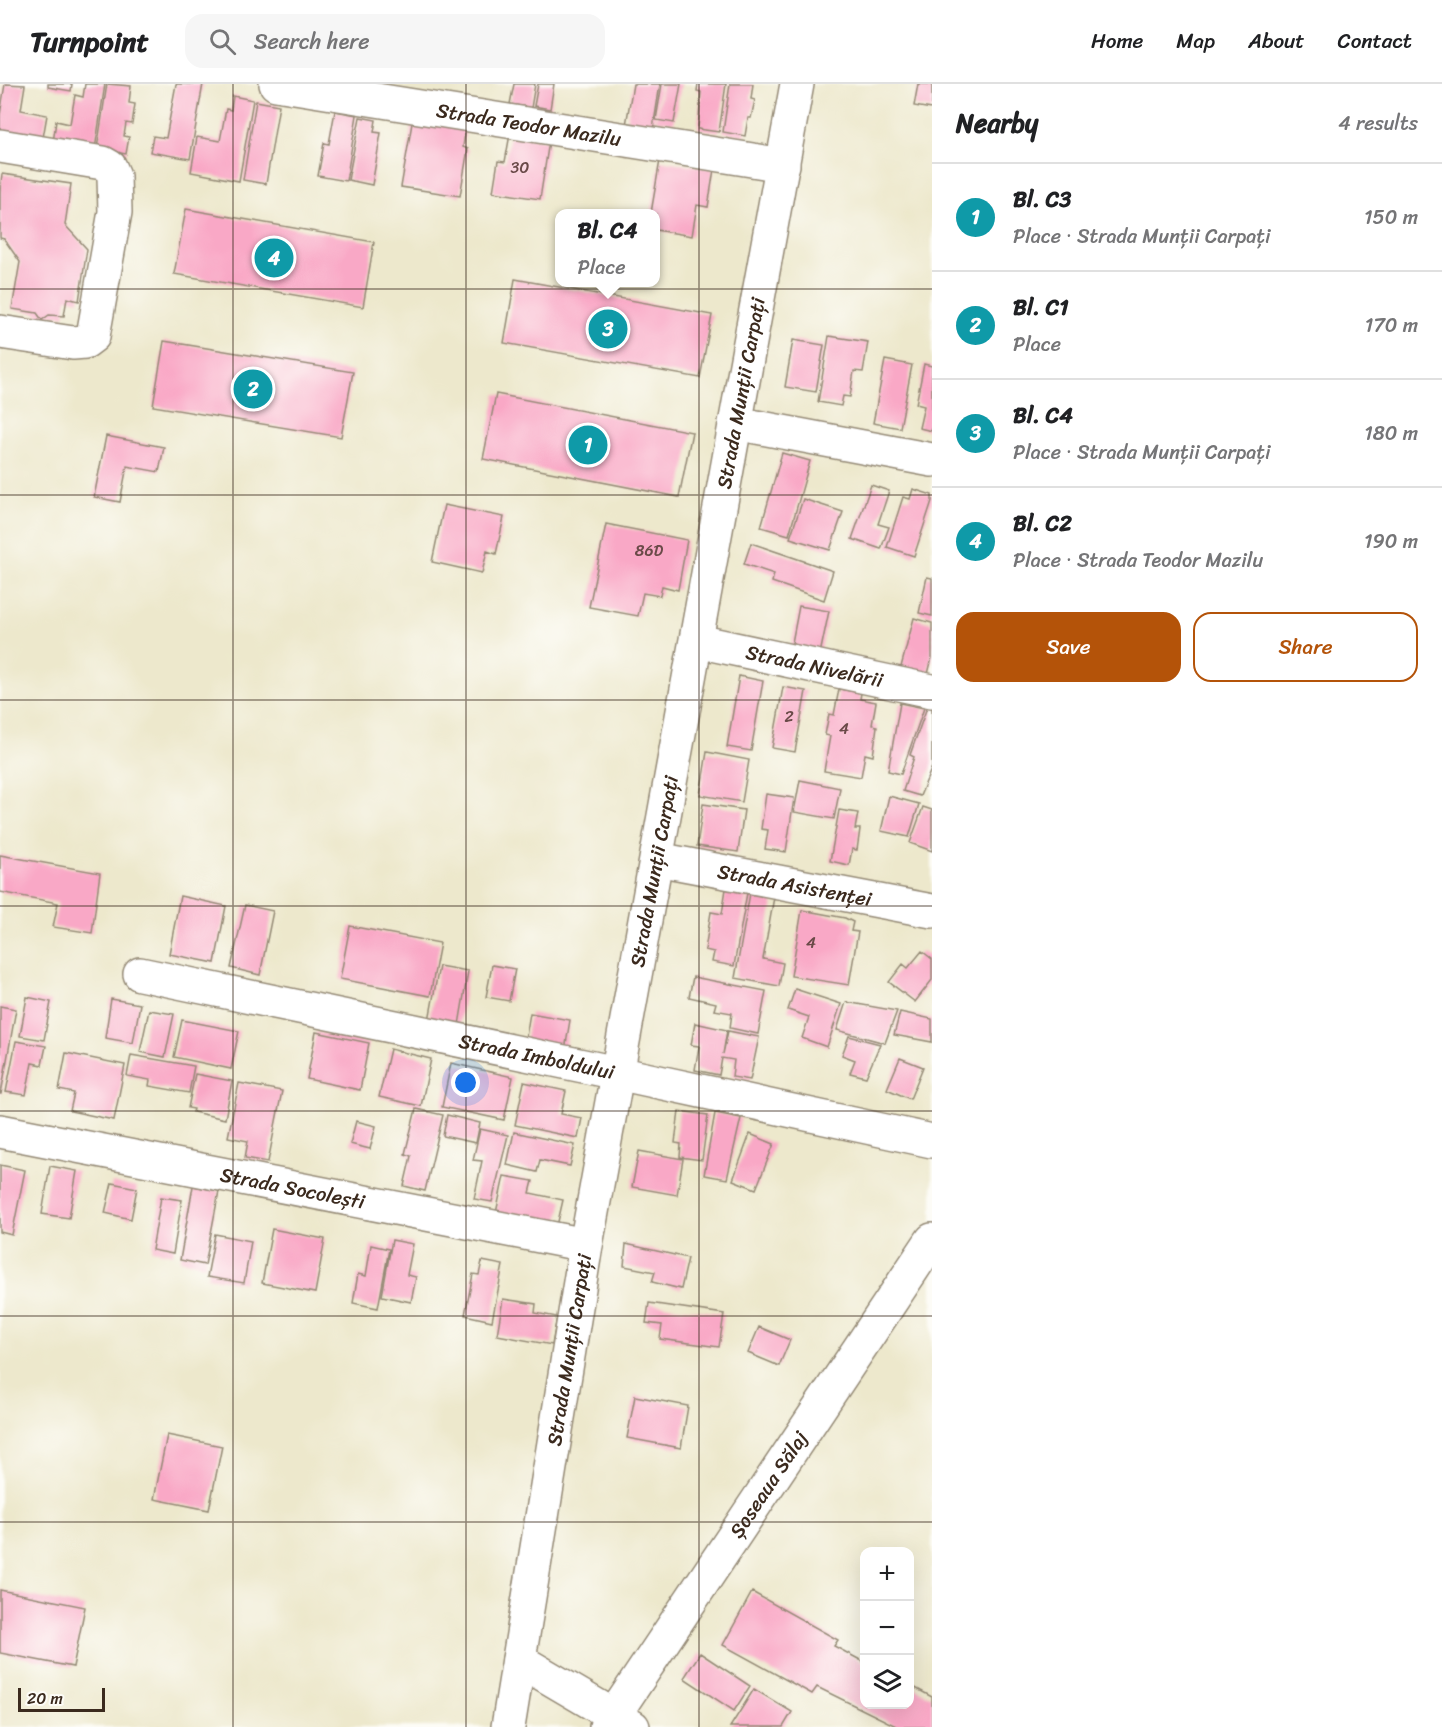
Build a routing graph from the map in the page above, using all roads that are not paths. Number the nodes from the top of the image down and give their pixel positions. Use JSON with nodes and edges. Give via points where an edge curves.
{"nodes":[{"id":1,"x":276,"y":84,"type":"edge"},
{"id":2,"x":797,"y":84,"type":"edge"},
{"id":3,"x":0,"y":146,"type":"edge"},
{"id":4,"x":783,"y":165,"type":"junction"},
{"id":5,"x":0,"y":332,"type":"edge"},
{"id":6,"x":735,"y":423,"type":"junction"},
{"id":7,"x":932,"y":459,"type":"edge"},
{"id":8,"x":697,"y":641,"type":"junction"},
{"id":9,"x":932,"y":691,"type":"edge"},
{"id":10,"x":657,"y":859,"type":"junction"},
{"id":11,"x":932,"y":910,"type":"edge"},
{"id":12,"x":140,"y":974,"type":"dead end"},
{"id":13,"x":617,"y":1073,"type":"junction"},
{"id":14,"x":0,"y":1131,"type":"edge"},
{"id":15,"x":932,"y":1141,"type":"edge"},
{"id":16,"x":932,"y":1240,"type":"edge"},
{"id":17,"x":586,"y":1245,"type":"junction"},
{"id":18,"x":519,"y":1660,"type":"junction"},
{"id":19,"x":618,"y":1723,"type":"edge"},
{"id":20,"x":508,"y":1727,"type":"edge"}],
"edges":[{"from":1,"to":4,"type":"street","name":"Strada Teodor Mazilu"},
{"from":2,"to":4,"type":"street","name":"Strada Munții Carpați"},
{"from":3,"to":5,"type":"street","via":[[110,167],[115,212],[93,336],[73,344]]},
{"from":4,"to":6,"type":"street","name":"Strada Munții Carpați"},
{"from":6,"to":7,"type":"street"},
{"from":6,"to":8,"type":"street","name":"Strada Munții Carpați"},
{"from":8,"to":9,"type":"street","name":"Strada Nivelării"},
{"from":8,"to":10,"type":"street","name":"Strada Munții Carpați"},
{"from":10,"to":11,"type":"street","name":"Strada Asistenței"},
{"from":10,"to":13,"type":"street","name":"Strada Munții Carpați"},
{"from":12,"to":13,"type":"street","name":"Strada Imboldului"},
{"from":13,"to":15,"type":"street","name":"Strada Imboldului"},
{"from":13,"to":17,"type":"street","name":"Strada Munții Carpați"},
{"from":14,"to":17,"type":"street","name":"Strada Socolești"},
{"from":16,"to":19,"type":"street","name":"Șoseaua Sălaj"},
{"from":17,"to":18,"type":"street","name":"Strada Munții Carpați"},
{"from":18,"to":19,"type":"street"},
{"from":18,"to":20,"type":"street","name":"Strada Munții Carpați"}]}
